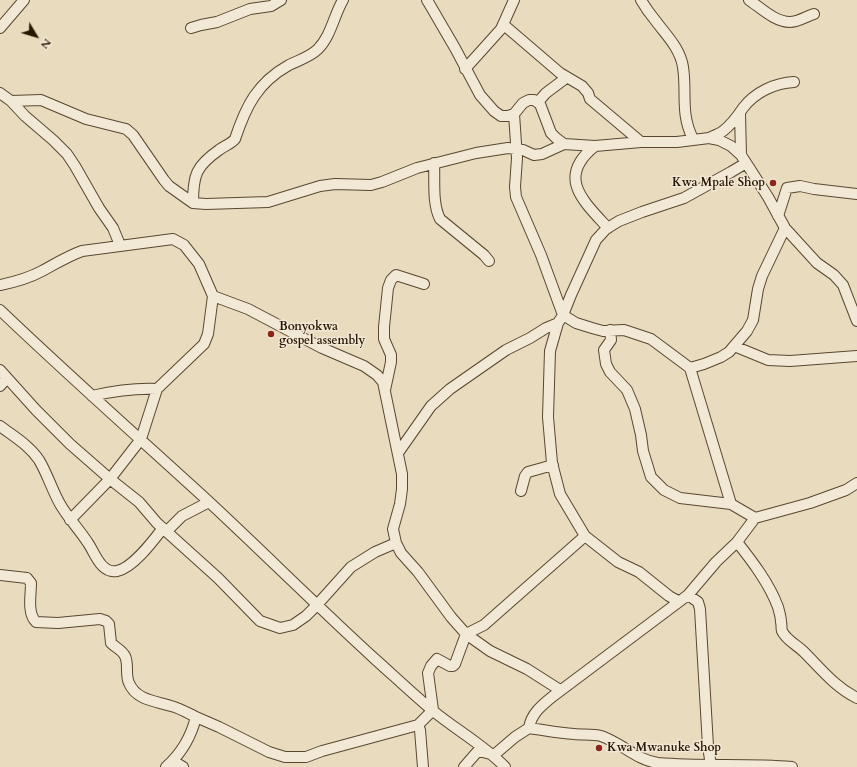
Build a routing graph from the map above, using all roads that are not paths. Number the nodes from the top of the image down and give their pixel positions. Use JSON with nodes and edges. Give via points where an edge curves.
{"nodes":[{"id":1,"x":24,"y":0,"type":"edge"},
{"id":2,"x":281,"y":0,"type":"edge"},
{"id":3,"x":343,"y":0,"type":"edge"},
{"id":4,"x":426,"y":0,"type":"edge"},
{"id":5,"x":514,"y":0,"type":"edge"},
{"id":6,"x":641,"y":0,"type":"edge"},
{"id":7,"x":749,"y":0,"type":"edge"},
{"id":8,"x":814,"y":14,"type":"dead end"},
{"id":9,"x":504,"y":25,"type":"junction"},
{"id":10,"x":0,"y":28,"type":"edge"},
{"id":11,"x":191,"y":28,"type":"dead end"},
{"id":12,"x":465,"y":69,"type":"junction"},
{"id":13,"x":566,"y":78,"type":"junction"},
{"id":14,"x":794,"y":82,"type":"dead end"},
{"id":15,"x":0,"y":93,"type":"edge"},
{"id":16,"x":11,"y":101,"type":"junction"},
{"id":17,"x":538,"y":102,"type":"junction"},
{"id":18,"x":740,"y":113,"type":"junction"},
{"id":19,"x":514,"y":114,"type":"junction"},
{"id":20,"x":709,"y":138,"type":"junction"},
{"id":21,"x":693,"y":139,"type":"junction"},
{"id":22,"x":641,"y":142,"type":"junction"},
{"id":23,"x":564,"y":144,"type":"junction"},
{"id":24,"x":595,"y":146,"type":"junction"},
{"id":25,"x":516,"y":149,"type":"junction"},
{"id":26,"x":743,"y":159,"type":"junction"},
{"id":27,"x":434,"y":163,"type":"junction"},
{"id":28,"x":787,"y":188,"type":"junction"},
{"id":29,"x":857,"y":194,"type":"edge"},
{"id":30,"x":768,"y":197,"type":"junction"},
{"id":31,"x":193,"y":203,"type":"junction"},
{"id":32,"x":778,"y":216,"type":"junction"},
{"id":33,"x":608,"y":228,"type":"junction"},
{"id":34,"x":785,"y":228,"type":"junction"},
{"id":35,"x":120,"y":245,"type":"junction"},
{"id":36,"x":488,"y":261,"type":"dead end"},
{"id":37,"x":424,"y":284,"type":"dead end"},
{"id":38,"x":0,"y":285,"type":"edge"},
{"id":39,"x":213,"y":296,"type":"junction"},
{"id":40,"x":0,"y":310,"type":"edge"},
{"id":41,"x":561,"y":319,"type":"junction"},
{"id":42,"x":857,"y":321,"type":"edge"},
{"id":43,"x":610,"y":330,"type":"junction"},
{"id":44,"x":734,"y":346,"type":"junction"},
{"id":45,"x":857,"y":356,"type":"edge"},
{"id":46,"x":690,"y":368,"type":"junction"},
{"id":47,"x":3,"y":374,"type":"edge"},
{"id":48,"x":0,"y":386,"type":"edge"},
{"id":49,"x":157,"y":389,"type":"junction"},
{"id":50,"x":385,"y":392,"type":"junction"},
{"id":51,"x":92,"y":396,"type":"junction"},
{"id":52,"x":0,"y":426,"type":"edge"},
{"id":53,"x":141,"y":439,"type":"junction"},
{"id":54,"x":398,"y":453,"type":"junction"},
{"id":55,"x":552,"y":465,"type":"junction"},
{"id":56,"x":110,"y":479,"type":"junction"},
{"id":57,"x":857,"y":484,"type":"edge"},
{"id":58,"x":521,"y":492,"type":"dead end"},
{"id":59,"x":208,"y":502,"type":"junction"},
{"id":60,"x":731,"y":504,"type":"junction"},
{"id":61,"x":755,"y":518,"type":"junction"},
{"id":62,"x":70,"y":520,"type":"junction"},
{"id":63,"x":165,"y":530,"type":"junction"},
{"id":64,"x":585,"y":536,"type":"junction"},
{"id":65,"x":737,"y":542,"type":"junction"},
{"id":66,"x":396,"y":544,"type":"junction"},
{"id":67,"x":0,"y":575,"type":"edge"},
{"id":68,"x":688,"y":595,"type":"junction"},
{"id":69,"x":678,"y":602,"type":"junction"},
{"id":70,"x":316,"y":606,"type":"junction"},
{"id":71,"x":466,"y":634,"type":"junction"},
{"id":72,"x":560,"y":690,"type":"junction"},
{"id":73,"x":857,"y":698,"type":"edge"},
{"id":74,"x":433,"y":710,"type":"junction"},
{"id":75,"x":196,"y":717,"type":"junction"},
{"id":76,"x":418,"y":725,"type":"junction"},
{"id":77,"x":529,"y":728,"type":"junction"},
{"id":78,"x":494,"y":755,"type":"junction"},
{"id":79,"x":169,"y":764,"type":"edge"},
{"id":80,"x":711,"y":766,"type":"edge"},
{"id":81,"x":183,"y":767,"type":"edge"},
{"id":82,"x":423,"y":767,"type":"edge"},
{"id":83,"x":464,"y":767,"type":"edge"},
{"id":84,"x":499,"y":767,"type":"edge"},
{"id":85,"x":505,"y":767,"type":"edge"},
{"id":86,"x":792,"y":767,"type":"edge"}],
"edges":[{"from":1,"to":10,"type":"street"},
{"from":2,"to":11,"type":"street","via":[[271,6],[250,9],[217,22]]},
{"from":3,"to":31,"type":"street","via":[[332,27],[319,48],[309,56],[289,65],[265,83],[250,102],[235,139],[199,167],[193,184]]},
{"from":4,"to":12,"type":"street"},
{"from":5,"to":9,"type":"street"},
{"from":6,"to":21,"type":"street","via":[[670,38],[683,66],[686,122]]},
{"from":7,"to":8,"type":"street","via":[[772,16],[790,22]]},
{"from":9,"to":12,"type":"street"},
{"from":9,"to":13,"type":"street"},
{"from":12,"to":19,"type":"street","via":[[480,95],[494,111],[502,116]]},
{"from":13,"to":17,"type":"street"},
{"from":13,"to":22,"type":"street","via":[[582,86],[590,99]]},
{"from":14,"to":18,"type":"street","via":[[783,82],[770,87],[751,100]]},
{"from":15,"to":16,"type":"street"},
{"from":16,"to":31,"type":"street","via":[[41,100],[86,119],[126,129],[133,135],[168,186]]},
{"from":16,"to":35,"type":"street","via":[[66,154],[113,228]]},
{"from":17,"to":19,"type":"street","via":[[529,100],[523,103]]},
{"from":17,"to":23,"type":"street","via":[[548,127]]},
{"from":18,"to":20,"type":"street","via":[[721,132]]},
{"from":18,"to":26,"type":"street"},
{"from":19,"to":25,"type":"street"},
{"from":20,"to":21,"type":"street"},
{"from":20,"to":26,"type":"street","via":[[725,143]]},
{"from":21,"to":22,"type":"street","via":[[677,142]]},
{"from":22,"to":24,"type":"street"},
{"from":23,"to":24,"type":"street"},
{"from":23,"to":25,"type":"street","via":[[534,155]]},
{"from":24,"to":33,"type":"street","via":[[579,162],[574,181],[586,204]]},
{"from":25,"to":27,"type":"street","via":[[476,153]]},
{"from":25,"to":41,"type":"street","via":[[516,197],[541,255]]},
{"from":26,"to":30,"type":"street"},
{"from":26,"to":33,"type":"street","via":[[731,172],[684,198],[619,221]]},
{"from":27,"to":31,"type":"street","via":[[371,185],[320,186],[268,202]]},
{"from":27,"to":36,"type":"street","via":[[437,214]]},
{"from":28,"to":29,"type":"street","via":[[800,186],[814,190]]},
{"from":28,"to":30,"type":"street"},
{"from":28,"to":32,"type":"street"},
{"from":30,"to":32,"type":"street"},
{"from":32,"to":34,"type":"street"},
{"from":33,"to":41,"type":"street","via":[[596,240]]},
{"from":34,"to":42,"type":"street","via":[[817,263],[843,285]]},
{"from":34,"to":44,"type":"street","via":[[762,276],[753,320]]},
{"from":35,"to":38,"type":"street","via":[[82,251],[41,272]]},
{"from":35,"to":39,"type":"street","via":[[173,239],[184,245],[199,264]]},
{"from":37,"to":50,"type":"street","via":[[396,275],[388,288],[383,334],[391,354],[391,362]]},
{"from":39,"to":49,"type":"street","via":[[208,334],[204,344]]},
{"from":39,"to":50,"type":"street","via":[[248,309],[322,348],[364,366],[383,382]]},
{"from":40,"to":51,"type":"street"},
{"from":41,"to":43,"type":"street","via":[[603,331]]},
{"from":41,"to":54,"type":"street","via":[[506,350],[450,389],[431,406]]},
{"from":41,"to":55,"type":"street","via":[[550,351],[548,417]]},
{"from":43,"to":46,"type":"street","via":[[624,330],[651,339]]},
{"from":43,"to":60,"type":"street","via":[[611,340],[604,350],[606,364],[627,390],[633,403],[651,477],[664,490],[680,498]]},
{"from":44,"to":45,"type":"street","via":[[768,360]]},
{"from":44,"to":46,"type":"street","via":[[721,357]]},
{"from":46,"to":60,"type":"street"},
{"from":47,"to":48,"type":"street"},
{"from":47,"to":56,"type":"street","via":[[70,444]]},
{"from":49,"to":51,"type":"street","via":[[118,390]]},
{"from":49,"to":53,"type":"street"},
{"from":50,"to":54,"type":"street"},
{"from":51,"to":53,"type":"street"},
{"from":52,"to":62,"type":"street","via":[[36,457],[53,493]]},
{"from":53,"to":56,"type":"street"},
{"from":53,"to":59,"type":"street"},
{"from":54,"to":66,"type":"street","via":[[402,489],[393,529]]},
{"from":55,"to":58,"type":"street","via":[[528,472]]},
{"from":55,"to":64,"type":"street","via":[[560,494]]},
{"from":56,"to":62,"type":"street"},
{"from":56,"to":63,"type":"street","via":[[139,502]]},
{"from":57,"to":61,"type":"street","via":[[810,503]]},
{"from":59,"to":63,"type":"street","via":[[182,516]]},
{"from":59,"to":70,"type":"street"},
{"from":60,"to":61,"type":"street"},
{"from":61,"to":65,"type":"street"},
{"from":62,"to":63,"type":"street","via":[[89,543],[99,562],[111,571],[128,565]]},
{"from":63,"to":70,"type":"street","via":[[260,621],[280,628],[293,625]]},
{"from":64,"to":69,"type":"street","via":[[618,562],[639,572]]},
{"from":64,"to":71,"type":"street","via":[[484,625]]},
{"from":65,"to":68,"type":"street"},
{"from":65,"to":73,"type":"street","via":[[761,574],[778,606],[782,629],[786,636],[831,680]]},
{"from":66,"to":70,"type":"street","via":[[374,552],[351,567]]},
{"from":66,"to":71,"type":"street"},
{"from":67,"to":75,"type":"street","via":[[27,578],[31,582],[30,611],[36,622],[58,623],[100,619],[106,621],[109,624],[111,643],[124,655],[128,682],[138,695]]},
{"from":68,"to":69,"type":"street"},
{"from":68,"to":80,"type":"street","via":[[698,602],[700,609]]},
{"from":69,"to":72,"type":"street"},
{"from":70,"to":74,"type":"street"},
{"from":71,"to":72,"type":"street","via":[[490,651],[528,669]]},
{"from":71,"to":74,"type":"street","via":[[453,666],[437,659],[431,666],[428,673]]},
{"from":72,"to":77,"type":"street","via":[[534,713]]},
{"from":74,"to":76,"type":"street"},
{"from":74,"to":78,"type":"street"},
{"from":75,"to":76,"type":"street","via":[[285,758],[306,757]]},
{"from":75,"to":79,"type":"street","via":[[183,748]]},
{"from":76,"to":82,"type":"street"},
{"from":77,"to":78,"type":"street"},
{"from":77,"to":80,"type":"street","via":[[600,736],[637,757],[652,762]]},
{"from":78,"to":83,"type":"street","via":[[477,752]]},
{"from":78,"to":84,"type":"street"},
{"from":78,"to":85,"type":"street"},
{"from":79,"to":81,"type":"street"},
{"from":80,"to":86,"type":"street"}]}
